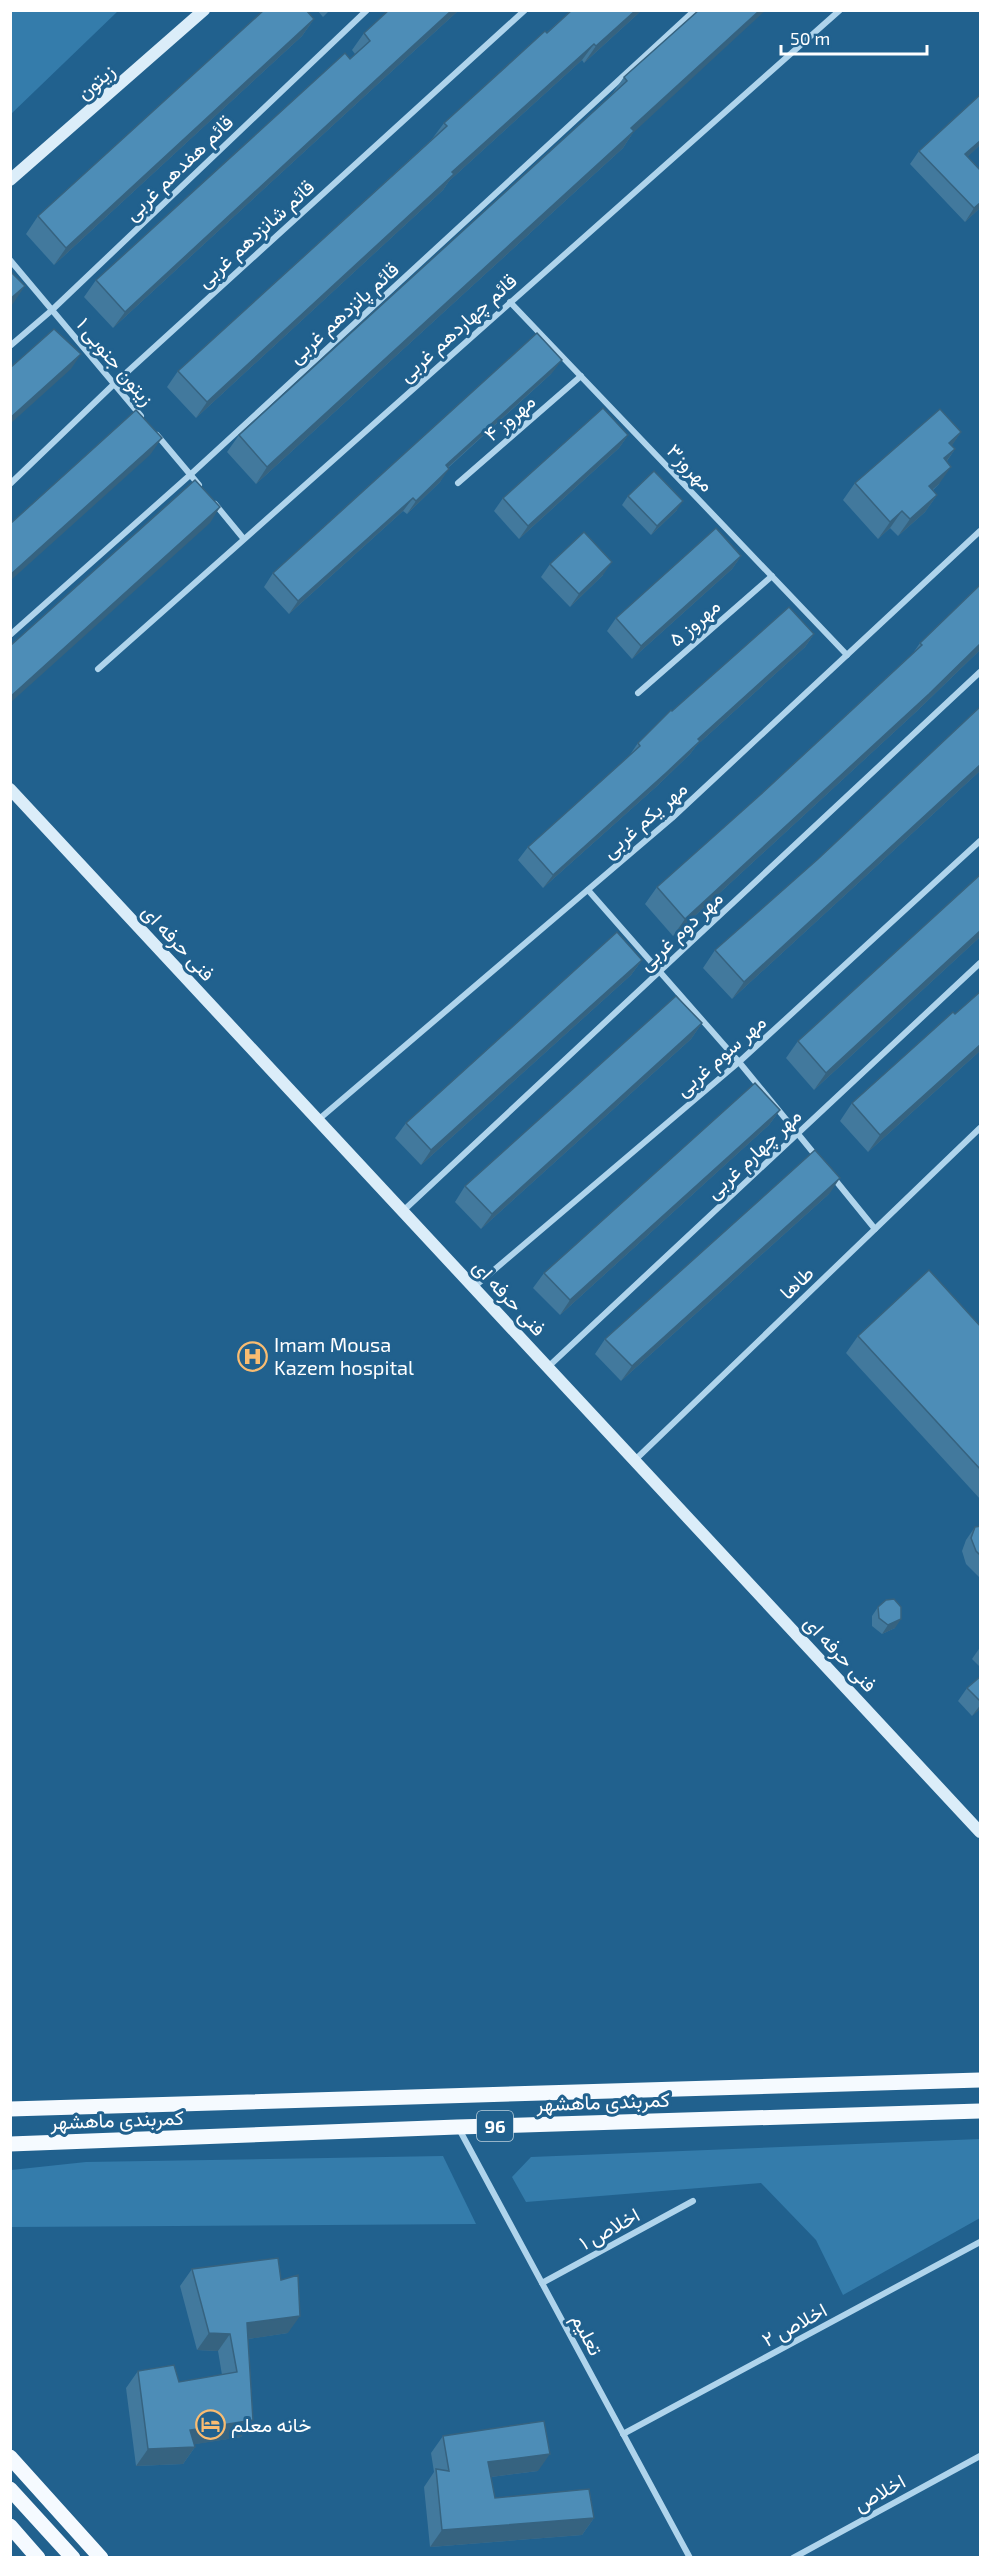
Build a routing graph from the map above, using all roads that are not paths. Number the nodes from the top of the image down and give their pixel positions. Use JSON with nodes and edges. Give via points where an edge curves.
{"nodes":[{"id":1,"x":204,"y":10,"type":"edge"},
{"id":2,"x":367,"y":10,"type":"edge"},
{"id":3,"x":525,"y":10,"type":"edge"},
{"id":4,"x":695,"y":10,"type":"edge"},
{"id":5,"x":840,"y":10,"type":"edge"},
{"id":6,"x":10,"y":180,"type":"edge"},
{"id":7,"x":10,"y":260,"type":"edge"},
{"id":8,"x":510,"y":302,"type":"junction"},
{"id":9,"x":52,"y":310,"type":"junction"},
{"id":10,"x":10,"y":346,"type":"edge"},
{"id":11,"x":581,"y":376,"type":"junction"},
{"id":12,"x":114,"y":384,"type":"junction"},
{"id":13,"x":144,"y":420,"type":"edge"},
{"id":14,"x":152,"y":429,"type":"edge"},
{"id":15,"x":190,"y":475,"type":"junction"},
{"id":16,"x":458,"y":483,"type":"dead end"},
{"id":17,"x":10,"y":484,"type":"edge"},
{"id":18,"x":205,"y":493,"type":"edge"},
{"id":19,"x":213,"y":502,"type":"edge"},
{"id":20,"x":981,"y":531,"type":"edge"},
{"id":21,"x":243,"y":538,"type":"junction"},
{"id":22,"x":772,"y":576,"type":"junction"},
{"id":23,"x":10,"y":635,"type":"edge"},
{"id":24,"x":847,"y":655,"type":"junction"},
{"id":25,"x":98,"y":669,"type":"dead end"},
{"id":26,"x":981,"y":672,"type":"edge"},
{"id":27,"x":638,"y":693,"type":"dead end"},
{"id":28,"x":10,"y":789,"type":"edge"},
{"id":29,"x":981,"y":840,"type":"edge"},
{"id":30,"x":588,"y":890,"type":"junction"},
{"id":31,"x":981,"y":963,"type":"edge"},
{"id":32,"x":660,"y":971,"type":"junction"},
{"id":33,"x":739,"y":1062,"type":"junction"},
{"id":34,"x":318,"y":1120,"type":"junction"},
{"id":35,"x":981,"y":1128,"type":"edge"},
{"id":36,"x":798,"y":1134,"type":"junction"},
{"id":37,"x":819,"y":1160,"type":"edge"},
{"id":38,"x":826,"y":1168,"type":"edge"},
{"id":39,"x":403,"y":1211,"type":"junction"},
{"id":40,"x":875,"y":1229,"type":"junction"},
{"id":41,"x":474,"y":1287,"type":"junction"},
{"id":42,"x":548,"y":1367,"type":"junction"},
{"id":43,"x":635,"y":1461,"type":"junction"},
{"id":44,"x":981,"y":1832,"type":"edge"},
{"id":45,"x":981,"y":2080,"type":"edge"},
{"id":46,"x":10,"y":2109,"type":"edge"},
{"id":47,"x":981,"y":2111,"type":"edge"},
{"id":48,"x":457,"y":2127,"type":"junction"},
{"id":49,"x":10,"y":2144,"type":"edge"},
{"id":50,"x":693,"y":2201,"type":"dead end"},
{"id":51,"x":981,"y":2242,"type":"edge"},
{"id":52,"x":542,"y":2283,"type":"junction"},
{"id":53,"x":623,"y":2434,"type":"junction"},
{"id":54,"x":981,"y":2456,"type":"edge"},
{"id":55,"x":10,"y":2457,"type":"edge"},
{"id":56,"x":10,"y":2489,"type":"edge"},
{"id":57,"x":10,"y":2526,"type":"edge"},
{"id":58,"x":38,"y":2558,"type":"edge"},
{"id":59,"x":73,"y":2558,"type":"edge"},
{"id":60,"x":101,"y":2558,"type":"edge"},
{"id":61,"x":690,"y":2558,"type":"edge"},
{"id":62,"x":793,"y":2558,"type":"edge"}],
"edges":[{"from":1,"to":6,"type":"street","name":"زیتون"},
{"from":2,"to":9,"type":"street","name":"قائم هفدهم غربی"},
{"from":3,"to":12,"type":"street","name":"قائم شانزدهم غربی"},
{"from":4,"to":15,"type":"street","name":"قائم پانزدهم غربی"},
{"from":5,"to":8,"type":"street","name":"قائم چهاردهم غربی"},
{"from":7,"to":9,"type":"street","name":"زیتون جنوبی ۱"},
{"from":8,"to":11,"type":"street","name":"مهروز۳"},
{"from":8,"to":21,"type":"street","name":"قائم چهاردهم غربی"},
{"from":9,"to":10,"type":"street","name":"قائم هفدهم غربی"},
{"from":9,"to":12,"type":"street","name":"زیتون جنوبی ۱"},
{"from":11,"to":16,"type":"street","name":"مهروز ۴"},
{"from":11,"to":22,"type":"street","name":"مهروز۳"},
{"from":12,"to":13,"type":"street","name":"زیتون جنوبی ۱"},
{"from":12,"to":17,"type":"street","name":"قائم شانزدهم غربی"},
{"from":14,"to":15,"type":"street","name":"زیتون جنوبی ۱"},
{"from":15,"to":18,"type":"street","name":"زیتون جنوبی ۱"},
{"from":15,"to":23,"type":"street","name":"قائم پانزدهم غربی"},
{"from":19,"to":21,"type":"street"},
{"from":20,"to":24,"type":"street","name":"مهر یکم غربی"},
{"from":21,"to":25,"type":"street","name":"قائم چهاردهم غربی"},
{"from":22,"to":24,"type":"street","name":"مهروز۳"},
{"from":22,"to":27,"type":"street","name":"مهروز ۵"},
{"from":24,"to":30,"type":"street","name":"مهر یکم غربی","via":[[672,818]]},
{"from":26,"to":32,"type":"street","name":"مهر دوم غربی"},
{"from":28,"to":34,"type":"street","name":"فنی حرفه ای"},
{"from":29,"to":33,"type":"street","name":"مهر سوم غربی"},
{"from":30,"to":32,"type":"street"},
{"from":30,"to":34,"type":"street","name":"مهر یکم غربی"},
{"from":31,"to":36,"type":"street","name":"مهر چهارم غربی"},
{"from":32,"to":33,"type":"street"},
{"from":32,"to":39,"type":"street","name":"مهر دوم غربی"},
{"from":33,"to":36,"type":"street"},
{"from":33,"to":41,"type":"street","name":"مهر سوم غربی"},
{"from":34,"to":39,"type":"street","name":"فنی حرفه ای"},
{"from":35,"to":40,"type":"street","name":"طاها"},
{"from":36,"to":37,"type":"street"},
{"from":36,"to":42,"type":"street","name":"مهر چهارم غربی"},
{"from":38,"to":40,"type":"street"},
{"from":39,"to":41,"type":"street","name":"فنی حرفه ای"},
{"from":40,"to":43,"type":"street","name":"طاها"},
{"from":41,"to":42,"type":"street","name":"فنی حرفه ای"},
{"from":42,"to":43,"type":"street","name":"فنی حرفه ای"},
{"from":43,"to":44,"type":"street","name":"فنی حرفه ای"},
{"from":45,"to":46,"type":"main road","name":"کمربندی ماهشهر","number":"96"},
{"from":47,"to":48,"type":"main road","name":"کمربندی ماهشهر","number":"96"},
{"from":48,"to":49,"type":"main road","name":"کمربندی ماهشهر","number":"96"},
{"from":48,"to":52,"type":"street","name":"تعلیم"},
{"from":50,"to":52,"type":"street","name":"اخلاص ۱"},
{"from":51,"to":53,"type":"street","name":"اخلاص ۲"},
{"from":52,"to":53,"type":"street","name":"تعلیم"},
{"from":53,"to":61,"type":"street","name":"تعلیم"},
{"from":54,"to":62,"type":"street","name":"اخلاص"},
{"from":55,"to":60,"type":"main road"},
{"from":56,"to":59,"type":"main road"},
{"from":57,"to":58,"type":"main road"}]}
